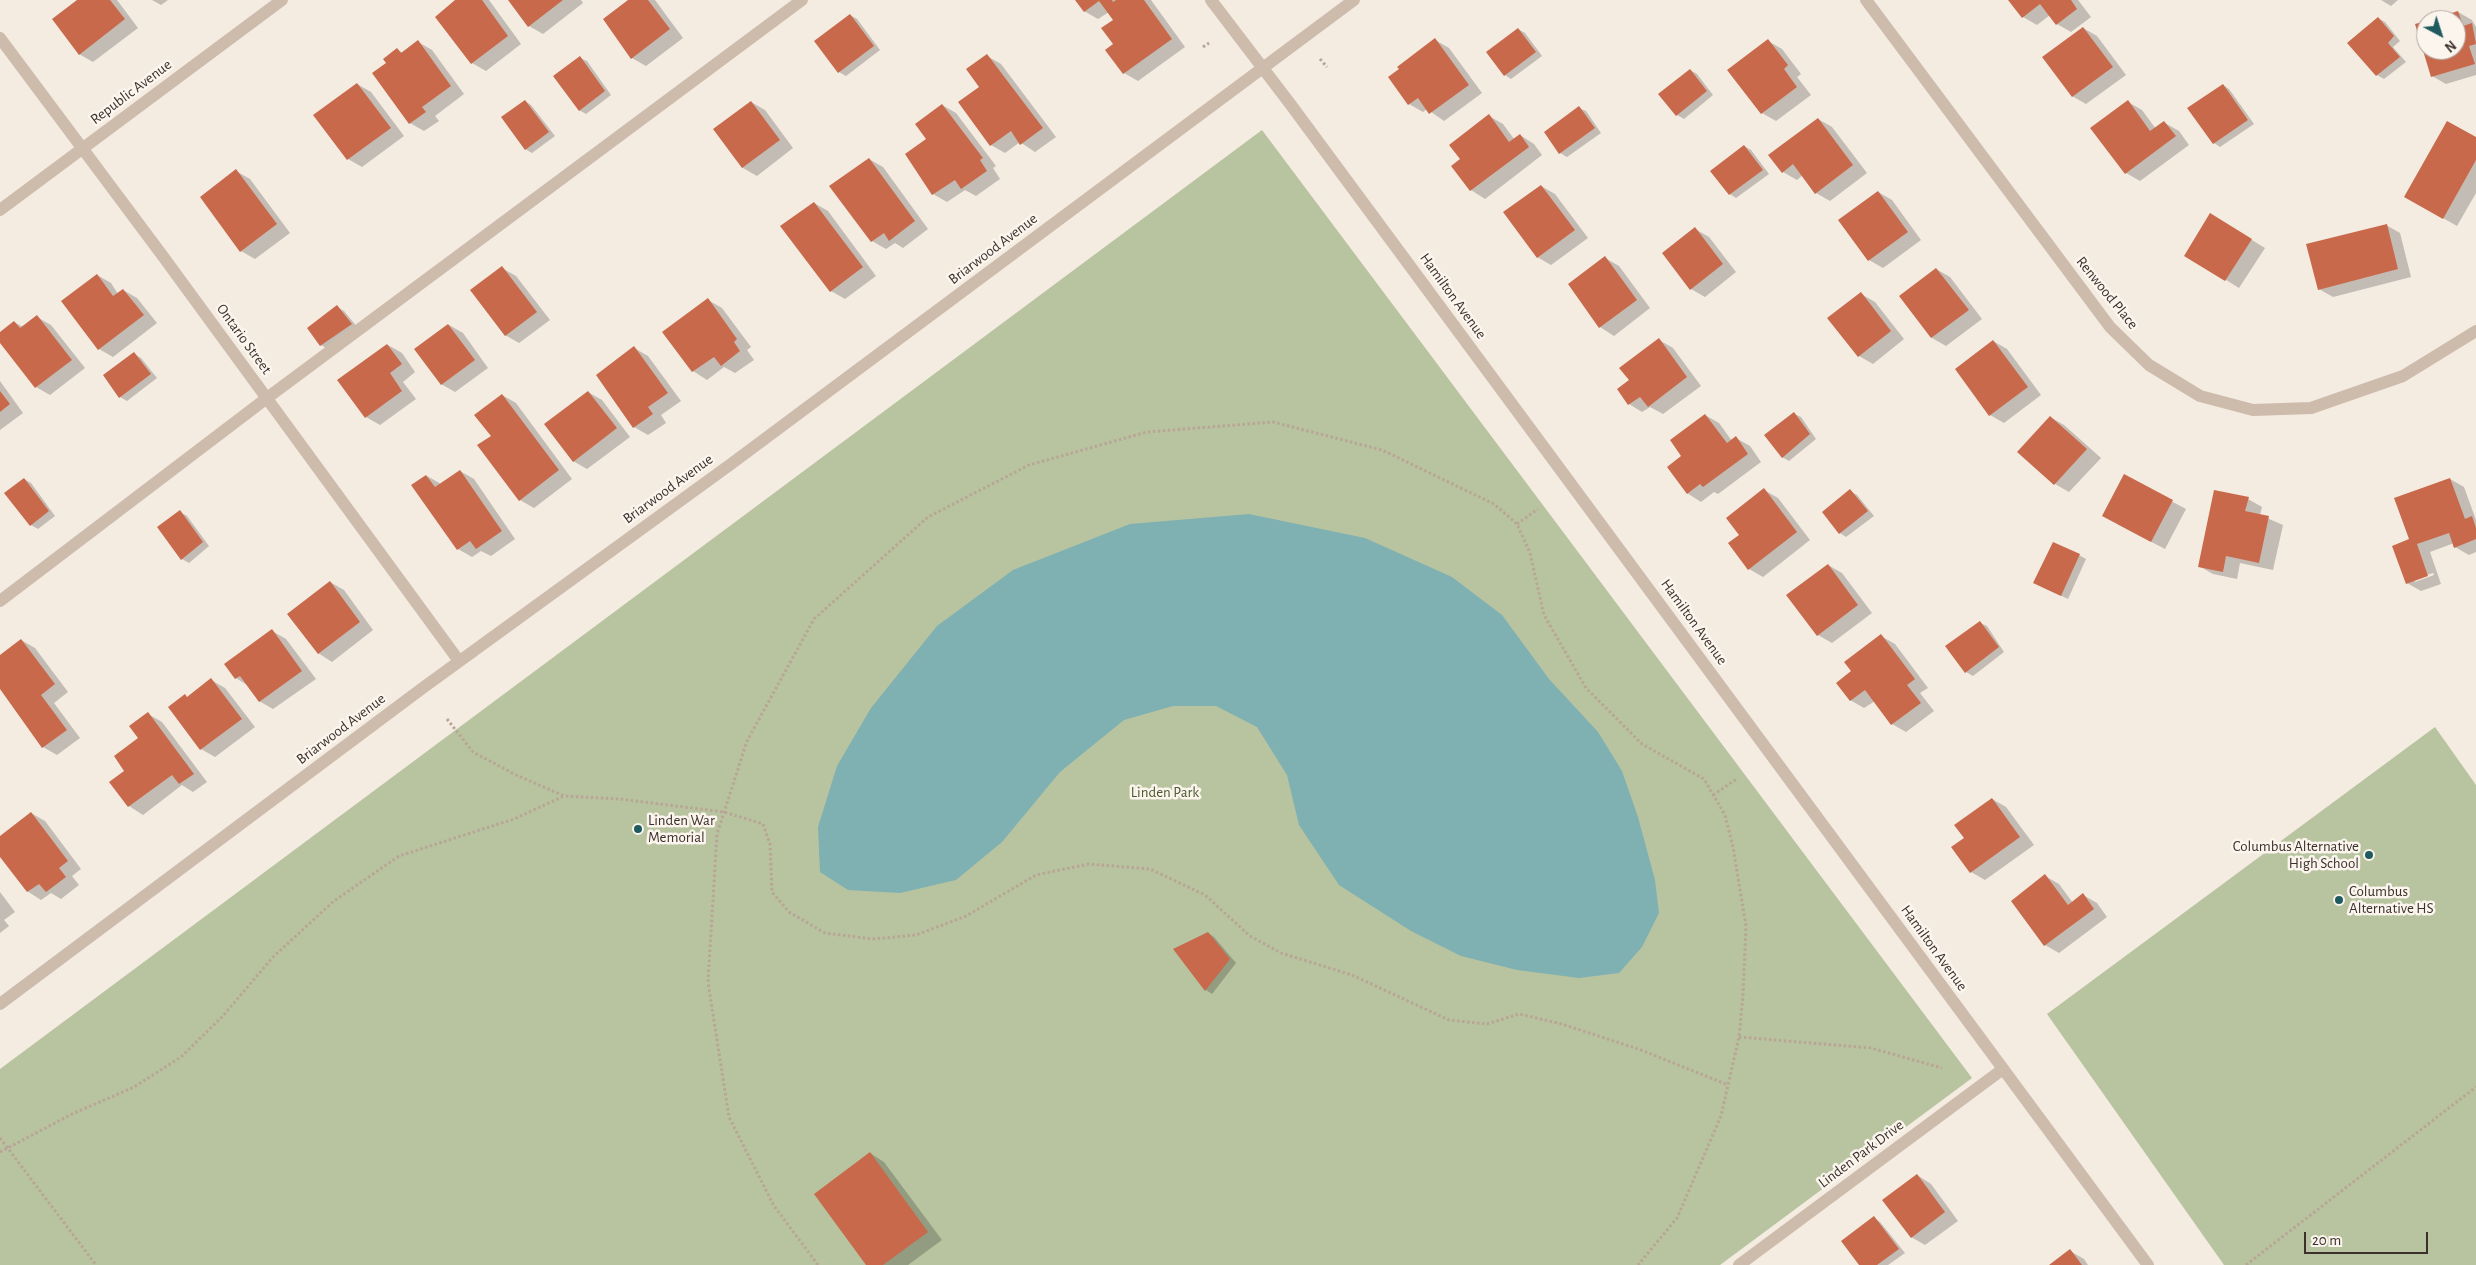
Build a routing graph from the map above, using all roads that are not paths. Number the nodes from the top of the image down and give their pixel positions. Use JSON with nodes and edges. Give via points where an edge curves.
{"nodes":[{"id":1,"x":282,"y":0,"type":"edge"},
{"id":2,"x":802,"y":0,"type":"edge"},
{"id":3,"x":1211,"y":0,"type":"edge"},
{"id":4,"x":1354,"y":0,"type":"edge"},
{"id":5,"x":1866,"y":0,"type":"edge"},
{"id":6,"x":0,"y":38,"type":"edge"},
{"id":7,"x":1264,"y":68,"type":"junction"},
{"id":8,"x":83,"y":148,"type":"junction"},
{"id":9,"x":0,"y":210,"type":"edge"},
{"id":10,"x":2476,"y":331,"type":"edge"},
{"id":11,"x":267,"y":398,"type":"junction"},
{"id":12,"x":0,"y":601,"type":"edge"},
{"id":13,"x":459,"y":661,"type":"junction"},
{"id":14,"x":0,"y":1004,"type":"edge"},
{"id":15,"x":2003,"y":1069,"type":"junction"},
{"id":16,"x":1739,"y":1265,"type":"edge"},
{"id":17,"x":2148,"y":1265,"type":"edge"}],
"edges":[{"from":1,"to":8,"type":"street","name":"Republic Avenue"},
{"from":2,"to":11,"type":"street"},
{"from":3,"to":7,"type":"street","name":"Hamilton Avenue"},
{"from":4,"to":7,"type":"street","name":"Briarwood Avenue"},
{"from":5,"to":10,"type":"street","name":"Renwood Place","via":[[2110,327],[2149,365],[2200,396],[2253,410],[2311,408],[2404,376]]},
{"from":6,"to":8,"type":"street","name":"Ontario Street"},
{"from":7,"to":13,"type":"street","name":"Briarwood Avenue","via":[[739,458]]},
{"from":7,"to":15,"type":"street","name":"Hamilton Avenue"},
{"from":8,"to":9,"type":"street","name":"Republic Avenue"},
{"from":8,"to":11,"type":"street","name":"Ontario Street"},
{"from":11,"to":12,"type":"street"},
{"from":11,"to":13,"type":"street","name":"Ontario Street"},
{"from":13,"to":14,"type":"street","name":"Briarwood Avenue"},
{"from":15,"to":16,"type":"street","name":"Linden Park Drive"},
{"from":15,"to":17,"type":"street","name":"Hamilton Avenue"}]}
